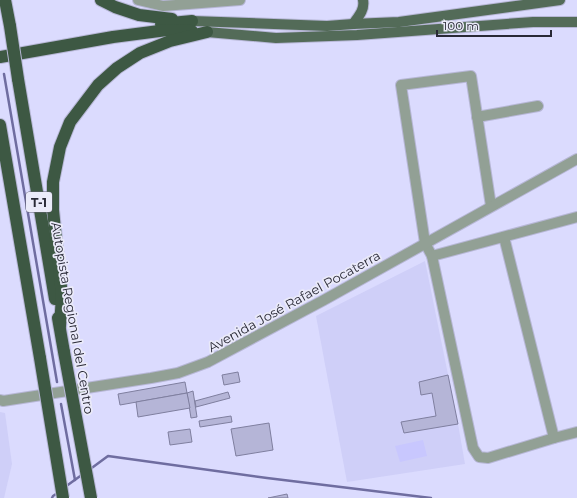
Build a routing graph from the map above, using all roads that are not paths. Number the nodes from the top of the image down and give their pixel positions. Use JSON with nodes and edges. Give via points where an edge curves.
{"nodes":[{"id":1,"x":5,"y":0,"type":"edge"},
{"id":2,"x":101,"y":0,"type":"edge"},
{"id":3,"x":138,"y":0,"type":"edge"},
{"id":4,"x":240,"y":0,"type":"edge"},
{"id":5,"x":363,"y":0,"type":"edge"},
{"id":6,"x":546,"y":0,"type":"edge"},
{"id":7,"x":560,"y":0,"type":"edge"},
{"id":8,"x":530,"y":4,"type":"junction"},
{"id":9,"x":192,"y":21,"type":"junction"},
{"id":10,"x":577,"y":22,"type":"edge"},
{"id":11,"x":353,"y":24,"type":"junction"},
{"id":12,"x":207,"y":32,"type":"junction"},
{"id":13,"x":0,"y":50,"type":"edge"},
{"id":14,"x":0,"y":57,"type":"edge"},
{"id":15,"x":538,"y":106,"type":"dead end"},
{"id":16,"x":477,"y":117,"type":"junction"},
{"id":17,"x":0,"y":125,"type":"edge"},
{"id":18,"x":577,"y":159,"type":"edge"},
{"id":19,"x":491,"y":206,"type":"junction"},
{"id":20,"x":577,"y":217,"type":"edge"},
{"id":21,"x":504,"y":237,"type":"junction"},
{"id":22,"x":425,"y":243,"type":"junction"},
{"id":23,"x":432,"y":256,"type":"junction"},
{"id":24,"x":60,"y":326,"type":"junction"},
{"id":25,"x":0,"y":400,"type":"edge"},
{"id":26,"x":577,"y":432,"type":"edge"},
{"id":27,"x":554,"y":438,"type":"junction"},
{"id":28,"x":63,"y":498,"type":"edge"},
{"id":29,"x":91,"y":498,"type":"edge"}],
"edges":[{"from":1,"to":24,"type":"highway","name":"Autopista Regional del Centro","number":"T-1","bridge":true},
{"from":2,"to":9,"type":"highway","via":[[139,15]]},
{"from":3,"to":4,"type":"street","via":[[163,6]]},
{"from":5,"to":11,"type":"main road","via":[[361,12]]},
{"from":6,"to":8,"type":"street"},
{"from":7,"to":8,"type":"main road"},
{"from":8,"to":11,"type":"main road","via":[[399,22]]},
{"from":9,"to":11,"type":"main road","via":[[327,26]]},
{"from":9,"to":13,"type":"highway","via":[[134,26]]},
{"from":10,"to":12,"type":"main road","via":[[533,22],[357,35],[276,38]]},
{"from":12,"to":14,"type":"highway","via":[[167,30]]},
{"from":12,"to":24,"type":"highway","via":[[170,41],[140,53],[117,68],[98,85],[70,122],[60,147],[53,182],[53,210],[62,296]]},
{"from":15,"to":16,"type":"street"},
{"from":16,"to":19,"type":"street"},
{"from":16,"to":22,"type":"street","via":[[470,76],[401,85]]},
{"from":17,"to":28,"type":"highway","number":"T-1","bridge":true},
{"from":18,"to":19,"type":"street","name":"Avenida José Rafael Pocaterra"},
{"from":19,"to":22,"type":"street","name":"Avenida José Rafael Pocaterra"},
{"from":20,"to":21,"type":"street"},
{"from":21,"to":23,"type":"street"},
{"from":21,"to":27,"type":"street"},
{"from":22,"to":23,"type":"street"},
{"from":22,"to":25,"type":"street","name":"Avenida José Rafael Pocaterra","via":[[208,362],[178,373],[151,378]]},
{"from":23,"to":27,"type":"street","via":[[476,453],[479,457],[488,458]]},
{"from":24,"to":29,"type":"highway","name":"Autopista Regional del Centro","number":"T-1","bridge":true},
{"from":26,"to":27,"type":"street"}]}
